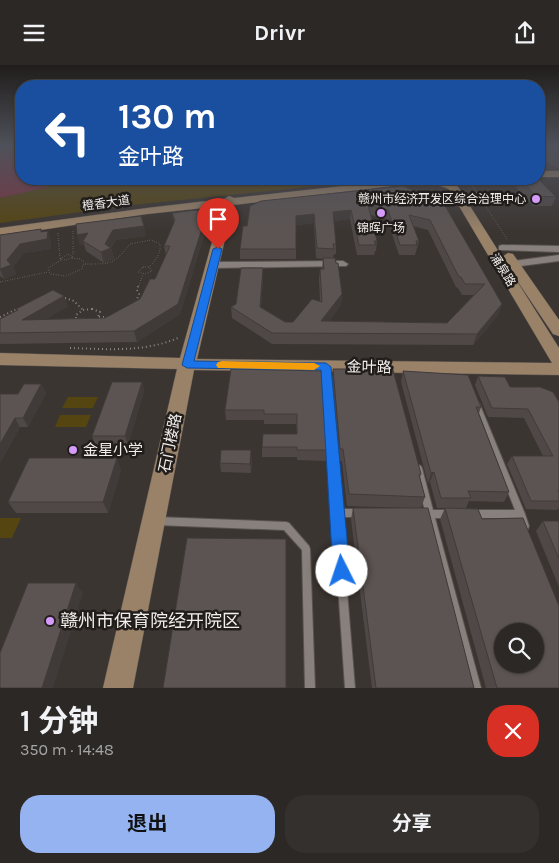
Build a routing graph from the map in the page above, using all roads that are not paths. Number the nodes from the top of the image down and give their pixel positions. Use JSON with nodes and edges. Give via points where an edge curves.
{"nodes":[{"id":1,"x":353,"y":185,"type":"edge"},
{"id":2,"x":368,"y":185,"type":"edge"},
{"id":3,"x":455,"y":185,"type":"edge"},
{"id":4,"x":459,"y":185,"type":"edge"},
{"id":5,"x":229,"y":200,"type":"junction"},
{"id":6,"x":0,"y":230,"type":"edge"},
{"id":7,"x":508,"y":248,"type":"junction"},
{"id":8,"x":559,"y":249,"type":"edge"},
{"id":9,"x":559,"y":258,"type":"edge"},
{"id":10,"x":513,"y":264,"type":"junction"},
{"id":11,"x":214,"y":265,"type":"junction"},
{"id":12,"x":343,"y":265,"type":"dead end"},
{"id":13,"x":559,"y":331,"type":"edge"},
{"id":14,"x":0,"y":359,"type":"edge"},
{"id":15,"x":559,"y":361,"type":"edge"},
{"id":16,"x":187,"y":365,"type":"junction"},
{"id":17,"x":326,"y":367,"type":"junction"},
{"id":18,"x":559,"y":369,"type":"edge"},
{"id":19,"x":473,"y":396,"type":"edge"},
{"id":20,"x":416,"y":459,"type":"edge"},
{"id":21,"x":337,"y":513,"type":"junction"},
{"id":22,"x":365,"y":513,"type":"edge"},
{"id":23,"x":426,"y":514,"type":"junction"},
{"id":24,"x":521,"y":514,"type":"junction"},
{"id":25,"x":154,"y":521,"type":"junction"},
{"id":26,"x":528,"y":531,"type":"edge"},
{"id":27,"x":118,"y":688,"type":"edge"},
{"id":28,"x":310,"y":688,"type":"edge"},
{"id":29,"x":350,"y":688,"type":"edge"},
{"id":30,"x":476,"y":688,"type":"edge"}],
"edges":[{"from":1,"to":5,"type":"main road","name":"橙香大道"},
{"from":2,"to":5,"type":"main road","name":"橙香大道"},
{"from":3,"to":15,"type":"main road","name":"涌泉路"},
{"from":4,"to":7,"type":"main road","name":"涌泉路"},
{"from":5,"to":6,"type":"main road","name":"橙香大道"},
{"from":5,"to":6,"type":"main road","name":"橙香大道","via":[[58,225]]},
{"from":5,"to":11,"type":"main road","name":"石门楼路"},
{"from":7,"to":8,"type":"street"},
{"from":7,"to":10,"type":"main road","name":"涌泉路"},
{"from":9,"to":10,"type":"street"},
{"from":10,"to":13,"type":"main road","name":"涌泉路"},
{"from":11,"to":12,"type":"street"},
{"from":11,"to":16,"type":"main road","name":"石门楼路"},
{"from":14,"to":16,"type":"main road","name":"金叶路"},
{"from":16,"to":17,"type":"main road","name":"金叶路"},
{"from":16,"to":25,"type":"main road","name":"石门楼路"},
{"from":17,"to":18,"type":"main road","name":"金叶路","via":[[464,374]]},
{"from":17,"to":21,"type":"lane"},
{"from":19,"to":24,"type":"lane"},
{"from":20,"to":23,"type":"lane"},
{"from":21,"to":22,"type":"lane"},
{"from":21,"to":29,"type":"lane"},
{"from":23,"to":24,"type":"lane"},
{"from":23,"to":30,"type":"lane"},
{"from":24,"to":26,"type":"lane"},
{"from":25,"to":27,"type":"main road","name":"石门楼路"},
{"from":25,"to":28,"type":"lane","via":[[286,526],[306,549]]}]}
